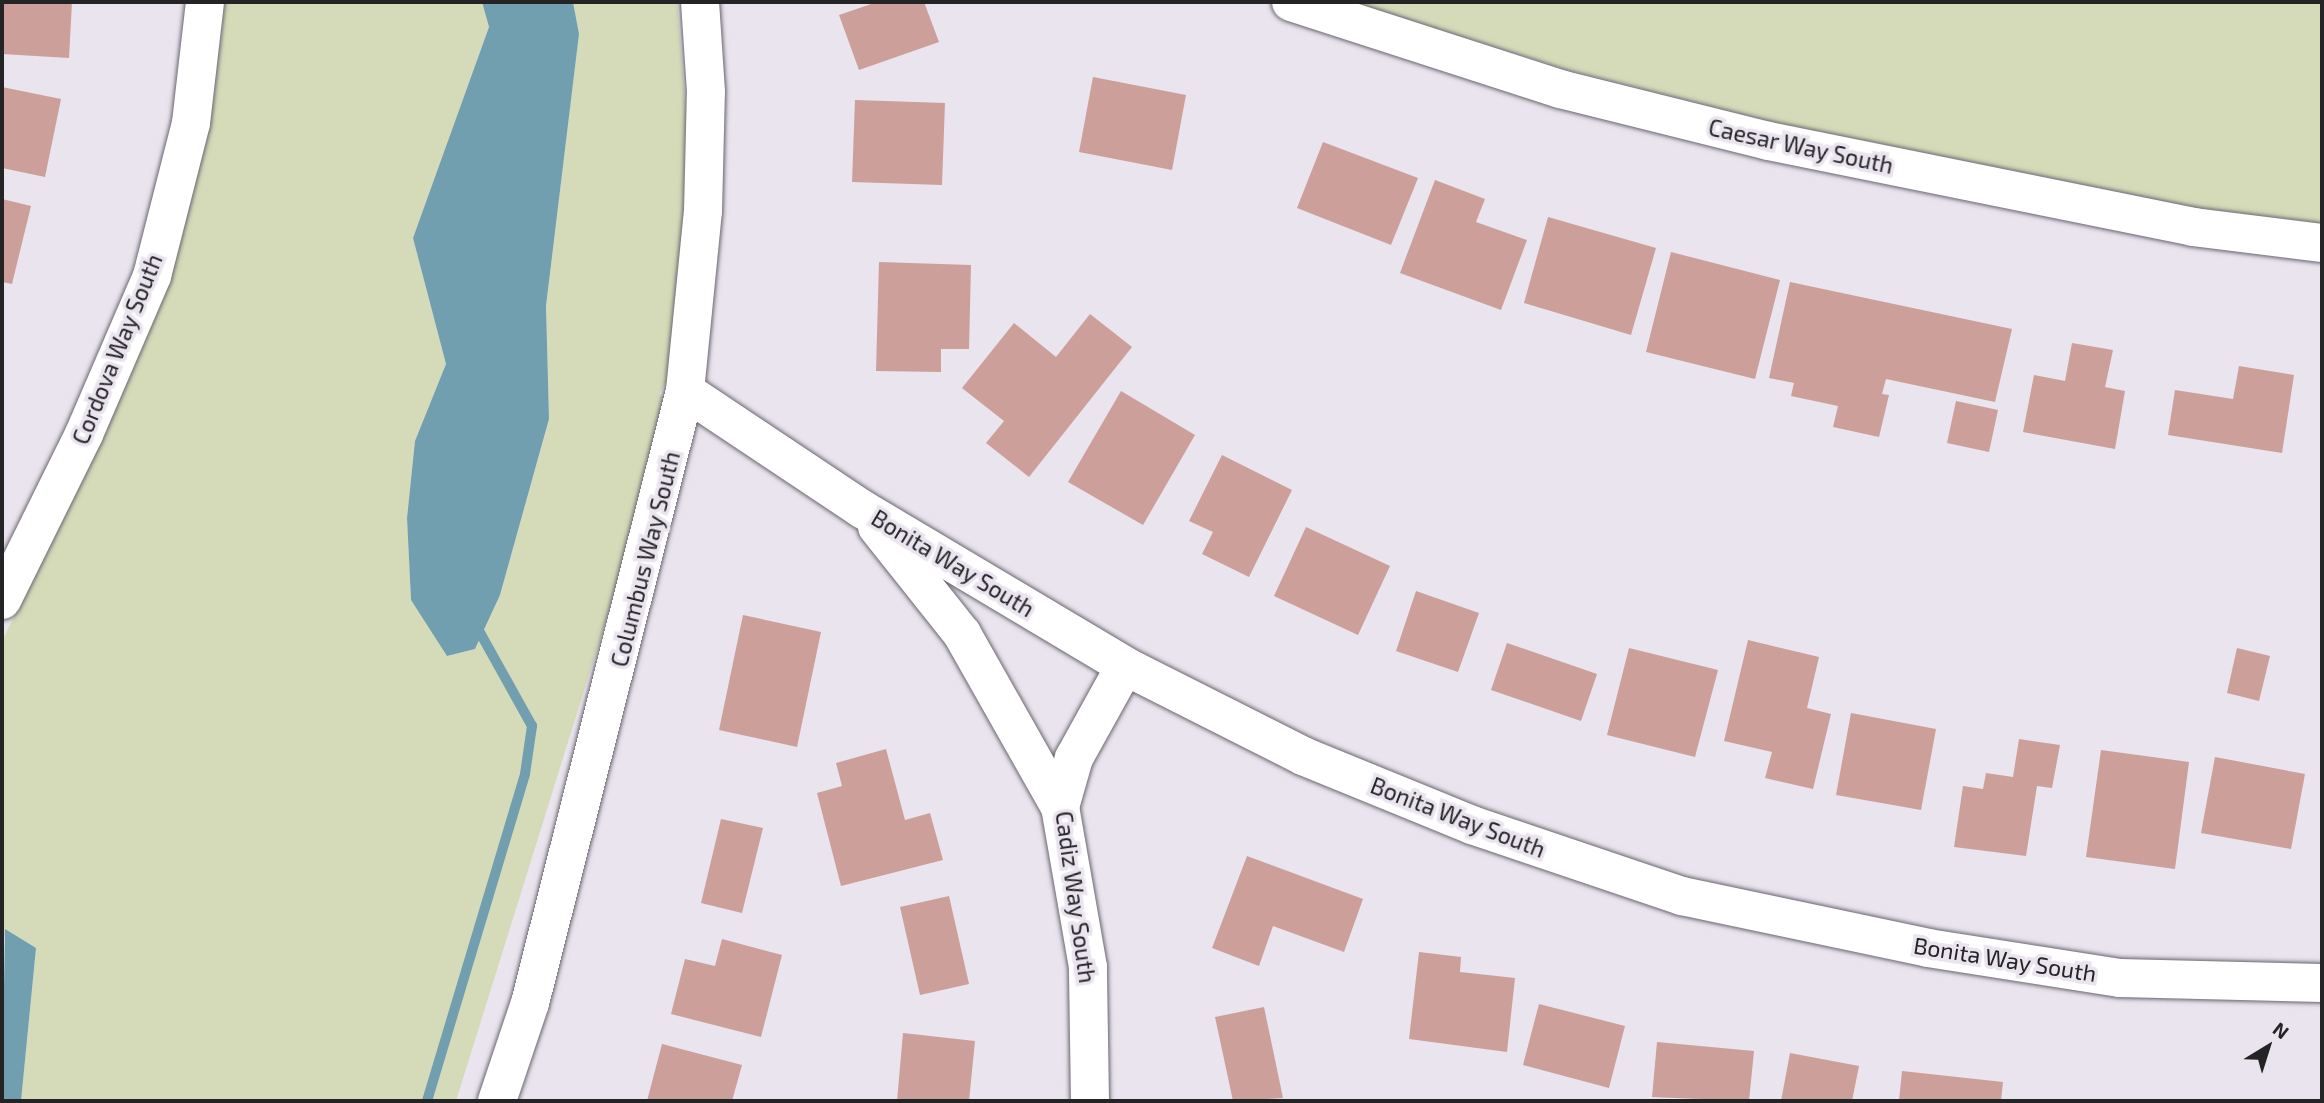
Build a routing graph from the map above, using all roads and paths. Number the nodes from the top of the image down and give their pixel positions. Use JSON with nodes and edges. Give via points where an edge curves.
{"nodes":[{"id":1,"x":205,"y":2,"type":"edge"},
{"id":2,"x":700,"y":2,"type":"edge"},
{"id":3,"x":1291,"y":2,"type":"edge"},
{"id":4,"x":2322,"y":243,"type":"edge"},
{"id":5,"x":685,"y":391,"type":"junction"},
{"id":6,"x":862,"y":509,"type":"junction"},
{"id":7,"x":2,"y":600,"type":"edge"},
{"id":8,"x":1125,"y":666,"type":"junction"},
{"id":9,"x":1060,"y":807,"type":"junction"},
{"id":10,"x":2322,"y":983,"type":"edge"},
{"id":11,"x":497,"y":1101,"type":"edge"},
{"id":12,"x":1090,"y":1101,"type":"edge"}],
"edges":[{"from":1,"to":7,"type":"street","name":"Cordova Way South","via":[[191,123],[152,276],[84,435]]},
{"from":2,"to":5,"type":"street","name":"Columbus Way South","via":[[706,92],[703,211]]},
{"from":3,"to":4,"type":"street","name":"Caesar Way South","via":[[1560,89],[1768,141],[2193,227]]},
{"from":5,"to":6,"type":"street","name":"Bonita Way South"},
{"from":5,"to":11,"type":"street","name":"Columbus Way South","via":[[530,1003]]},
{"from":6,"to":8,"type":"street","name":"Bonita Way South"},
{"from":6,"to":9,"type":"street","via":[[962,634]]},
{"from":8,"to":9,"type":"street","name":"Cadiz Way South","via":[[1074,758]]},
{"from":8,"to":10,"type":"street","name":"Bonita Way South","via":[[1303,756],[1472,825],[1682,896],[1928,948],[2120,978]]},
{"from":9,"to":12,"type":"street","name":"Cadiz Way South","via":[[1088,967]]}]}
